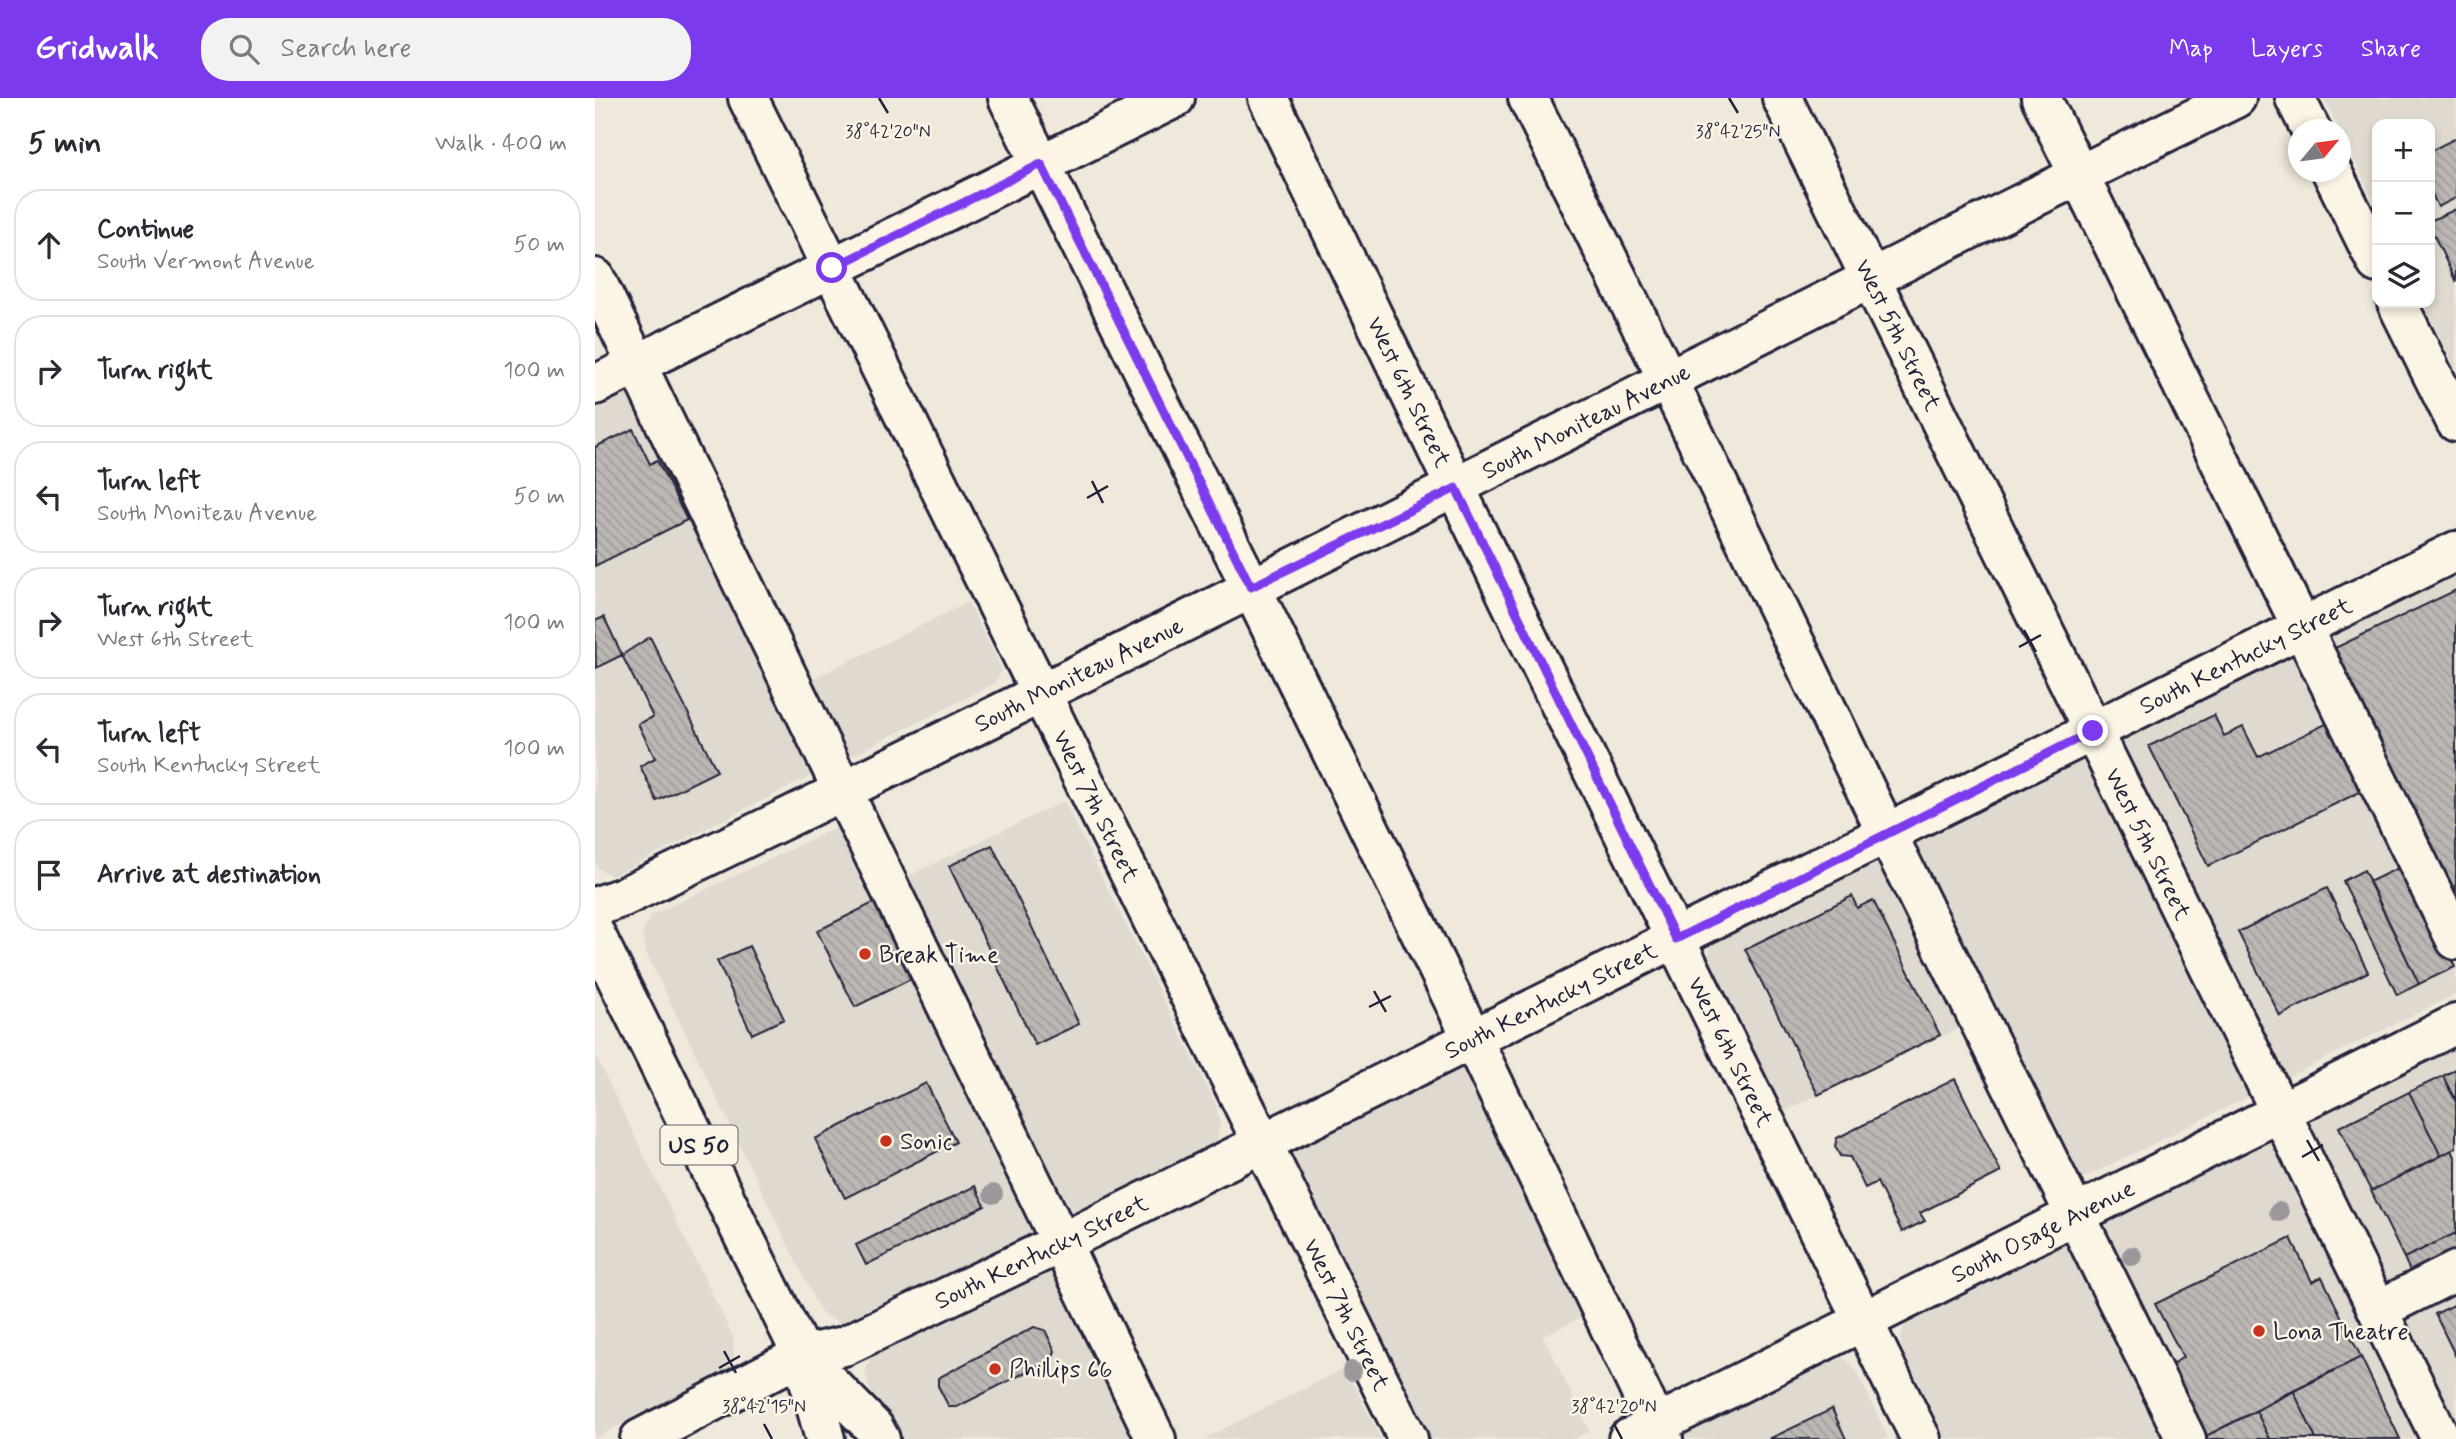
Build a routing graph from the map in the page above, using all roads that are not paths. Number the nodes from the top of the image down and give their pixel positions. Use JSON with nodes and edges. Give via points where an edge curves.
{"nodes":[{"id":1,"x":748,"y":98,"type":"edge"},
{"id":2,"x":1008,"y":98,"type":"edge"},
{"id":3,"x":1175,"y":98,"type":"edge"},
{"id":4,"x":1268,"y":98,"type":"edge"},
{"id":5,"x":1528,"y":98,"type":"edge"},
{"id":6,"x":1782,"y":98,"type":"edge"},
{"id":7,"x":2041,"y":98,"type":"edge"},
{"id":8,"x":2236,"y":98,"type":"edge"},
{"id":9,"x":2295,"y":98,"type":"edge"},
{"id":10,"x":2306,"y":119,"type":"edge"},
{"id":11,"x":1041,"y":164,"type":"junction"},
{"id":12,"x":2079,"y":174,"type":"junction"},
{"id":13,"x":2337,"y":182,"type":"edge"},
{"id":14,"x":2372,"y":253,"type":"edge"},
{"id":15,"x":832,"y":268,"type":"junction"},
{"id":16,"x":1870,"y":277,"type":"junction"},
{"id":17,"x":595,"y":278,"type":"edge"},
{"id":18,"x":2399,"y":308,"type":"edge"},
{"id":19,"x":637,"y":365,"type":"junction"},
{"id":20,"x":1668,"y":380,"type":"junction"},
{"id":21,"x":595,"y":385,"type":"edge"},
{"id":22,"x":2456,"y":422,"type":"edge"},
{"id":23,"x":1456,"y":488,"type":"junction"},
{"id":24,"x":2456,"y":551,"type":"edge"},
{"id":25,"x":1251,"y":587,"type":"junction"},
{"id":26,"x":2304,"y":628,"type":"junction"},
{"id":27,"x":1042,"y":692,"type":"junction"},
{"id":28,"x":2093,"y":731,"type":"junction"},
{"id":29,"x":842,"y":791,"type":"junction"},
{"id":30,"x":1887,"y":834,"type":"junction"},
{"id":31,"x":595,"y":907,"type":"edge"},
{"id":32,"x":595,"y":934,"type":"edge"},
{"id":33,"x":1676,"y":939,"type":"junction"},
{"id":34,"x":2456,"y":940,"type":"edge"},
{"id":35,"x":2456,"y":1024,"type":"edge"},
{"id":36,"x":1473,"y":1041,"type":"junction"},
{"id":37,"x":2281,"y":1112,"type":"junction"},
{"id":38,"x":1263,"y":1144,"type":"junction"},
{"id":39,"x":2075,"y":1214,"type":"junction"},
{"id":40,"x":1061,"y":1243,"type":"junction"},
{"id":41,"x":2456,"y":1271,"type":"edge"},
{"id":42,"x":2378,"y":1310,"type":"junction"},
{"id":43,"x":1864,"y":1321,"type":"junction"},
{"id":44,"x":802,"y":1355,"type":"junction"},
{"id":45,"x":1649,"y":1434,"type":"edge"},
{"id":46,"x":640,"y":1439,"type":"edge"},
{"id":47,"x":825,"y":1439,"type":"edge"},
{"id":48,"x":880,"y":1439,"type":"edge"},
{"id":49,"x":1156,"y":1439,"type":"edge"},
{"id":50,"x":1408,"y":1439,"type":"edge"},
{"id":51,"x":1921,"y":1439,"type":"edge"},
{"id":52,"x":2186,"y":1439,"type":"edge"},
{"id":53,"x":2441,"y":1439,"type":"edge"}],
"edges":[{"from":1,"to":15,"type":"main road","name":"West 7th Street"},
{"from":2,"to":11,"type":"main road"},
{"from":3,"to":11,"type":"main road"},
{"from":4,"to":23,"type":"main road","name":"West 6th Street"},
{"from":5,"to":20,"type":"main road"},
{"from":6,"to":16,"type":"main road","name":"West 5th Street"},
{"from":7,"to":12,"type":"main road"},
{"from":8,"to":12,"type":"main road","name":"South Moniteau Avenue"},
{"from":9,"to":10,"type":"main road"},
{"from":11,"to":15,"type":"main road"},
{"from":11,"to":25,"type":"main road"},
{"from":12,"to":16,"type":"main road","name":"South Moniteau Avenue"},
{"from":12,"to":26,"type":"main road"},
{"from":13,"to":14,"type":"main road"},
{"from":15,"to":19,"type":"main road"},
{"from":15,"to":27,"type":"main road","name":"West 7th Street"},
{"from":16,"to":20,"type":"main road","name":"South Moniteau Avenue"},
{"from":16,"to":28,"type":"main road","name":"West 5th Street"},
{"from":17,"to":19,"type":"main road"},
{"from":18,"to":22,"type":"main road"},
{"from":19,"to":21,"type":"main road"},
{"from":19,"to":29,"type":"main road"},
{"from":20,"to":23,"type":"main road","name":"South Moniteau Avenue"},
{"from":20,"to":30,"type":"main road"},
{"from":23,"to":25,"type":"main road","name":"South Moniteau Avenue"},
{"from":23,"to":33,"type":"main road","name":"West 6th Street"},
{"from":24,"to":26,"type":"main road","name":"South Kentucky Street"},
{"from":25,"to":27,"type":"main road","name":"South Moniteau Avenue"},
{"from":25,"to":36,"type":"main road"},
{"from":26,"to":28,"type":"main road","name":"South Kentucky Street"},
{"from":26,"to":34,"type":"main road"},
{"from":27,"to":29,"type":"main road","name":"South Moniteau Avenue"},
{"from":27,"to":38,"type":"main road","name":"West 7th Street"},
{"from":28,"to":30,"type":"main road","name":"South Kentucky Street"},
{"from":28,"to":37,"type":"main road","name":"West 5th Street"},
{"from":29,"to":31,"type":"main road","name":"South Moniteau Avenue"},
{"from":29,"to":40,"type":"main road"},
{"from":30,"to":33,"type":"main road","name":"South Kentucky Street"},
{"from":30,"to":39,"type":"main road"},
{"from":32,"to":44,"type":"main road","number":"US 50"},
{"from":33,"to":36,"type":"main road","name":"South Kentucky Street"},
{"from":33,"to":43,"type":"main road","name":"West 6th Street"},
{"from":35,"to":37,"type":"main road","name":"South Osage Avenue"},
{"from":36,"to":38,"type":"main road","name":"South Kentucky Street"},
{"from":36,"to":45,"type":"main road"},
{"from":37,"to":39,"type":"main road","name":"South Osage Avenue"},
{"from":37,"to":42,"type":"main road","name":"West 5th Street"},
{"from":38,"to":40,"type":"main road","name":"South Kentucky Street"},
{"from":38,"to":50,"type":"main road","name":"West 7th Street"},
{"from":39,"to":43,"type":"main road","name":"South Osage Avenue"},
{"from":39,"to":52,"type":"main road"},
{"from":40,"to":44,"type":"main road","name":"South Kentucky Street","via":[[844,1346]]},
{"from":40,"to":49,"type":"main road"},
{"from":41,"to":42,"type":"main road"},
{"from":42,"to":53,"type":"main road","name":"West 5th Street"},
{"from":43,"to":45,"type":"main road","name":"South Osage Avenue"},
{"from":43,"to":51,"type":"main road","name":"West 6th Street"},
{"from":44,"to":46,"type":"main road","name":"South Kentucky Street"},
{"from":44,"to":47,"type":"main road","number":"US 50"},
{"from":44,"to":48,"type":"main road","number":"US 50"}]}
